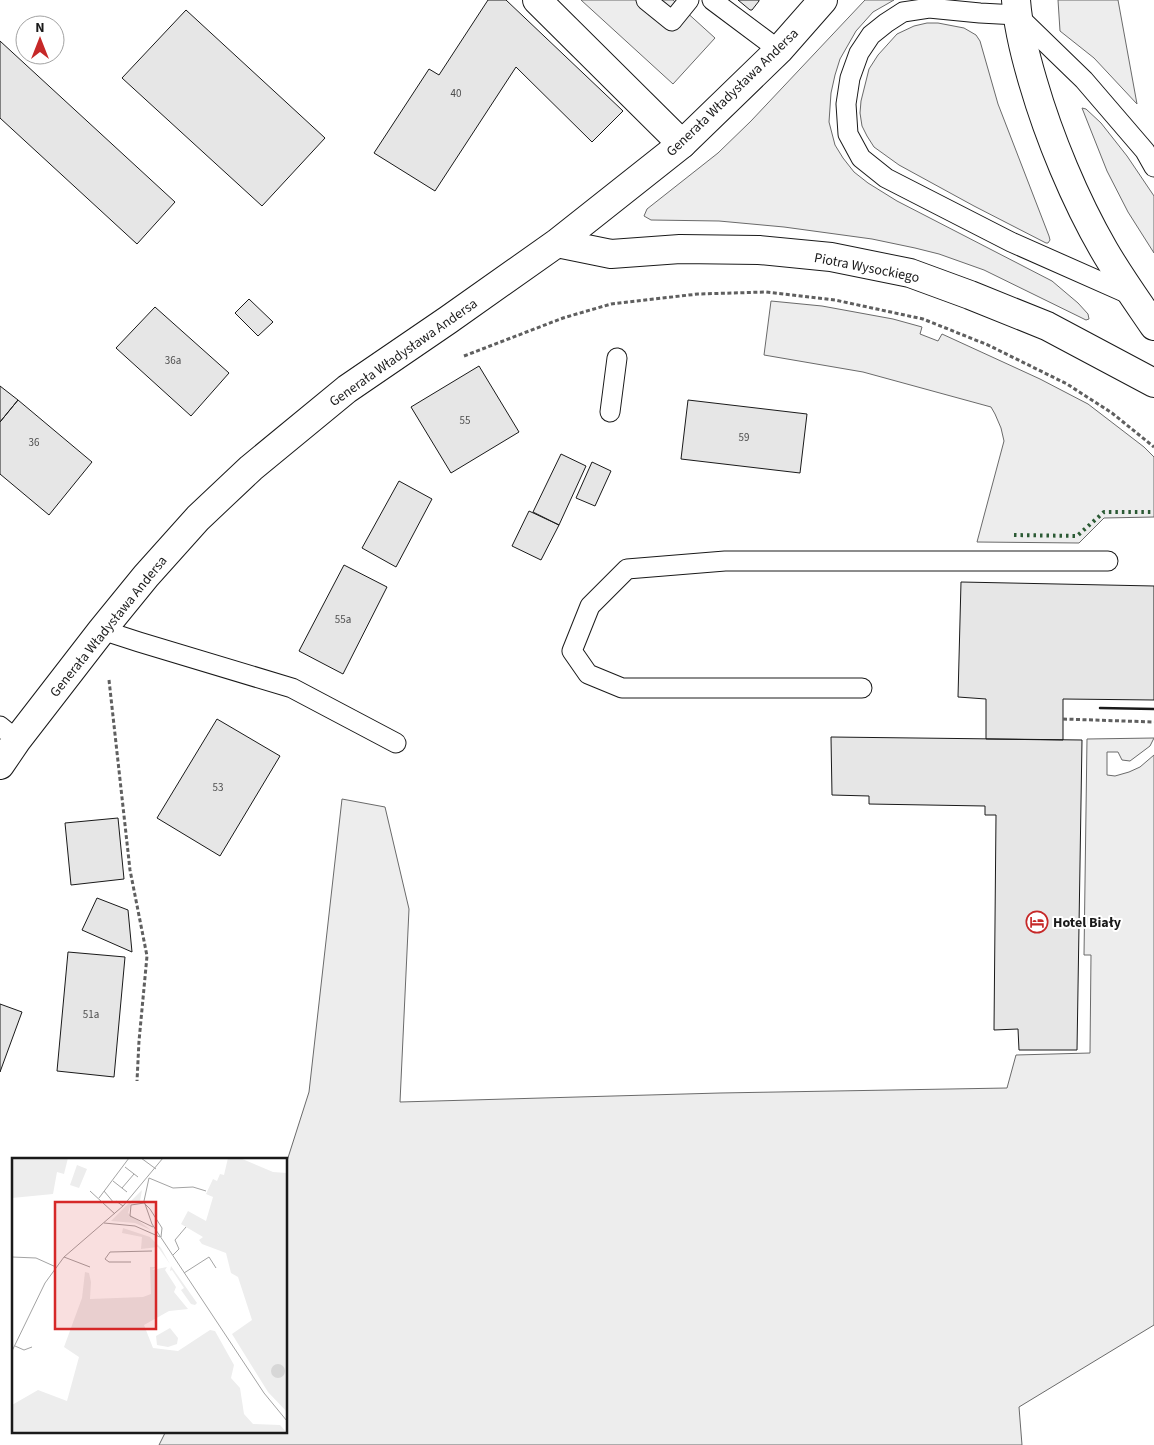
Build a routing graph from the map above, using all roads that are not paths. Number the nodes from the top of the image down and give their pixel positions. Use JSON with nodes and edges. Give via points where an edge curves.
{"nodes":[{"id":1,"x":536,"y":0,"type":"edge"},
{"id":2,"x":646,"y":0,"type":"edge"},
{"id":3,"x":689,"y":0,"type":"edge"},
{"id":4,"x":712,"y":0,"type":"edge"},
{"id":5,"x":823,"y":0,"type":"edge"},
{"id":6,"x":1017,"y":7,"type":"edge"},
{"id":7,"x":779,"y":50,"type":"junction"},
{"id":8,"x":682,"y":144,"type":"junction"},
{"id":9,"x":1154,"y":167,"type":"edge"},
{"id":10,"x":557,"y":243,"type":"junction"},
{"id":11,"x":1134,"y":297,"type":"junction"},
{"id":12,"x":1154,"y":326,"type":"edge"},
{"id":13,"x":617,"y":358,"type":"dead end"},
{"id":14,"x":1154,"y":383,"type":"edge"},
{"id":15,"x":610,"y":412,"type":"dead end"},
{"id":16,"x":1108,"y":561,"type":"dead end"},
{"id":17,"x":102,"y":630,"type":"junction"},
{"id":18,"x":862,"y":688,"type":"dead end"},
{"id":19,"x":9,"y":733,"type":"edge"},
{"id":20,"x":396,"y":743,"type":"dead end"},
{"id":21,"x":0,"y":764,"type":"edge"}],
"edges":[{"from":1,"to":8,"type":"street"},
{"from":2,"to":3,"type":"lane","via":[[672,21]]},
{"from":4,"to":7,"type":"lane"},
{"from":5,"to":7,"type":"street","name":"Generała Władysława Andersa"},
{"from":6,"to":9,"type":"lane","via":[[1145,151]]},
{"from":6,"to":11,"type":"street","via":[[1025,54],[1050,134],[1084,213]]},
{"from":6,"to":11,"type":"lane","via":[[980,13],[929,8],[903,12],[886,23],[871,35],[859,53],[850,78],[846,104],[848,134],[861,158],[886,178],[1011,242]]},
{"from":7,"to":8,"type":"street","name":"Generała Władysława Andersa"},
{"from":8,"to":10,"type":"street","name":"Generała Władysława Andersa"},
{"from":10,"to":14,"type":"street","name":"Piotra Wysockiego","via":[[611,254],[680,249],[759,250],[831,257],[910,273],[1047,326]]},
{"from":10,"to":17,"type":"street","name":"Generała Władysława Andersa","via":[[347,389],[250,468],[198,518]]},
{"from":11,"to":12,"type":"street"},
{"from":13,"to":15,"type":"lane"},
{"from":16,"to":18,"type":"lane","via":[[725,561],[627,569],[590,606],[572,651],[588,674],[622,688]]},
{"from":17,"to":19,"type":"street","name":"Generała Władysława Andersa"},
{"from":17,"to":20,"type":"lane","via":[[292,688]]},
{"from":19,"to":21,"type":"street","name":"Generała Władysława Andersa"}]}
